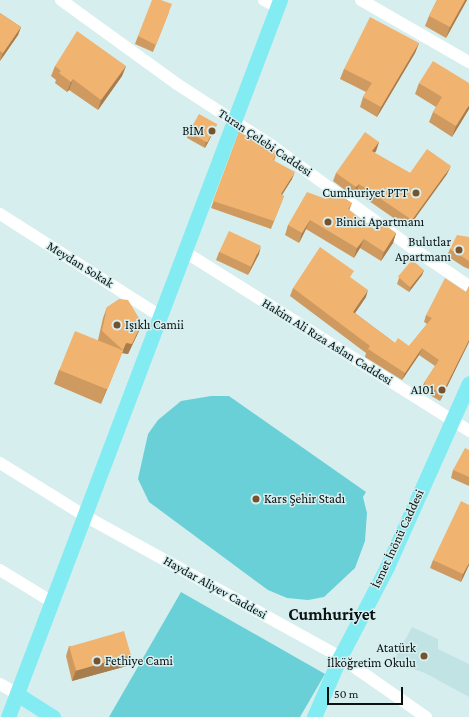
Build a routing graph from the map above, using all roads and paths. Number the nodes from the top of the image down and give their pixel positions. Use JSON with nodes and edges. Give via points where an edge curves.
{"nodes":[{"id":1,"x":61,"y":0,"type":"edge"},
{"id":2,"x":264,"y":0,"type":"edge"},
{"id":3,"x":361,"y":0,"type":"edge"},
{"id":4,"x":279,"y":4,"type":"edge"},
{"id":5,"x":469,"y":62,"type":"edge"},
{"id":6,"x":234,"y":122,"type":"junction"},
{"id":7,"x":0,"y":214,"type":"edge"},
{"id":8,"x":184,"y":252,"type":"junction"},
{"id":9,"x":469,"y":286,"type":"edge"},
{"id":10,"x":160,"y":316,"type":"junction"},
{"id":11,"x":469,"y":383,"type":"edge"},
{"id":12,"x":452,"y":421,"type":"junction"},
{"id":13,"x":469,"y":431,"type":"edge"},
{"id":14,"x":0,"y":464,"type":"edge"},
{"id":15,"x":85,"y":516,"type":"junction"},
{"id":16,"x":0,"y":570,"type":"edge"},
{"id":17,"x":52,"y":602,"type":"junction"},
{"id":18,"x":340,"y":658,"type":"junction"},
{"id":19,"x":0,"y":684,"type":"edge"},
{"id":20,"x":17,"y":694,"type":"junction"},
{"id":21,"x":8,"y":717,"type":"edge"},
{"id":22,"x":53,"y":717,"type":"edge"},
{"id":23,"x":314,"y":717,"type":"edge"},
{"id":24,"x":426,"y":717,"type":"edge"}],
"edges":[{"from":1,"to":6,"type":"street","name":"Turan Çelebi Caddesi"},
{"from":2,"to":4,"type":"street"},
{"from":3,"to":5,"type":"street"},
{"from":4,"to":6,"type":"main road"},
{"from":6,"to":8,"type":"main road"},
{"from":6,"to":9,"type":"street","name":"Turan Çelebi Caddesi","via":[[271,145]]},
{"from":7,"to":10,"type":"street","name":"Meydan Sokak"},
{"from":8,"to":10,"type":"main road"},
{"from":8,"to":12,"type":"street","name":"Hakim Ali Rıza Aslan Caddesi"},
{"from":10,"to":15,"type":"main road"},
{"from":11,"to":12,"type":"main road","name":"İsmet İnönü Caddesi"},
{"from":12,"to":13,"type":"street","name":"Hakim Ali Rıza Aslan Caddesi"},
{"from":12,"to":18,"type":"main road","name":"İsmet İnönü Caddesi","via":[[386,567]]},
{"from":14,"to":15,"type":"street","name":"Haydar Aliyev Caddesi"},
{"from":15,"to":17,"type":"main road"},
{"from":15,"to":18,"type":"street","name":"Haydar Aliyev Caddesi"},
{"from":16,"to":17,"type":"street"},
{"from":17,"to":20,"type":"main road"},
{"from":18,"to":23,"type":"main road","name":"İsmet İnönü Caddesi"},
{"from":18,"to":24,"type":"street","name":"Haydar Aliyev Caddesi"},
{"from":19,"to":20,"type":"street"},
{"from":20,"to":21,"type":"main road"},
{"from":20,"to":22,"type":"main road"}]}
